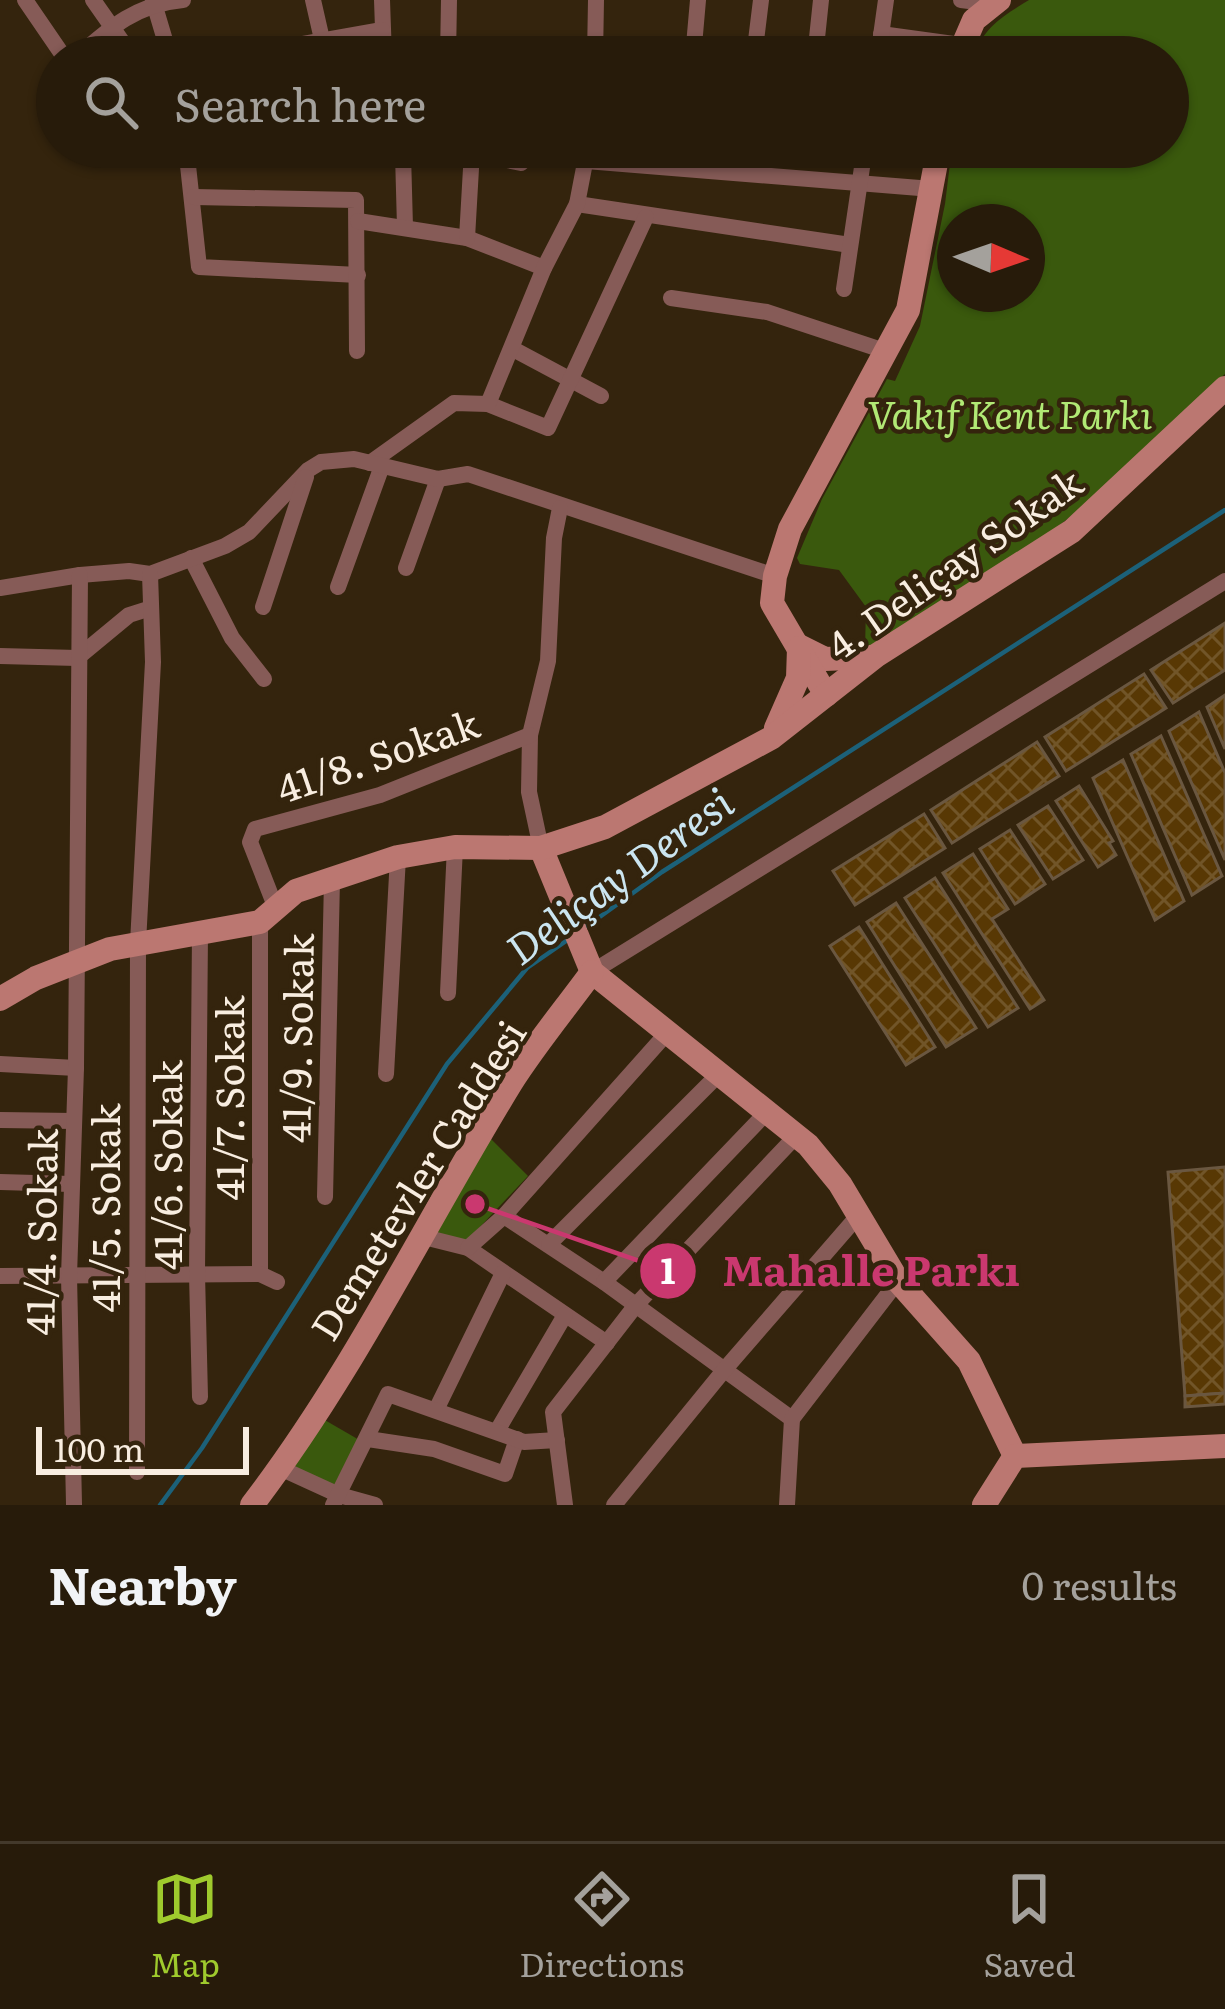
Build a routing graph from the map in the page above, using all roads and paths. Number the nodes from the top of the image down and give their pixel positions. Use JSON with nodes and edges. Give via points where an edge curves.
{"nodes":[{"id":1,"x":25,"y":0,"type":"edge"},
{"id":2,"x":94,"y":0,"type":"edge"},
{"id":3,"x":183,"y":0,"type":"edge"},
{"id":4,"x":313,"y":0,"type":"edge"},
{"id":5,"x":382,"y":0,"type":"edge"},
{"id":6,"x":449,"y":0,"type":"edge"},
{"id":7,"x":596,"y":0,"type":"edge"},
{"id":8,"x":698,"y":0,"type":"edge"},
{"id":9,"x":761,"y":0,"type":"edge"},
{"id":10,"x":821,"y":0,"type":"edge"},
{"id":11,"x":886,"y":0,"type":"edge"},
{"id":12,"x":961,"y":0,"type":"edge"},
{"id":13,"x":154,"y":1,"type":"edge"},
{"id":14,"x":996,"y":2,"type":"edge"},
{"id":15,"x":111,"y":27,"type":"junction"},
{"id":16,"x":382,"y":30,"type":"junction"},
{"id":17,"x":881,"y":34,"type":"joint"},
{"id":18,"x":50,"y":36,"type":"edge"},
{"id":19,"x":101,"y":36,"type":"edge"},
{"id":20,"x":118,"y":36,"type":"edge"},
{"id":21,"x":164,"y":36,"type":"edge"},
{"id":22,"x":321,"y":36,"type":"edge"},
{"id":23,"x":364,"y":36,"type":"edge"},
{"id":24,"x":382,"y":36,"type":"edge"},
{"id":25,"x":448,"y":36,"type":"edge"},
{"id":26,"x":595,"y":36,"type":"edge"},
{"id":27,"x":695,"y":36,"type":"edge"},
{"id":28,"x":757,"y":36,"type":"edge"},
{"id":29,"x":817,"y":36,"type":"edge"},
{"id":30,"x":890,"y":36,"type":"edge"},
{"id":31,"x":966,"y":36,"type":"edge"},
{"id":32,"x":189,"y":168,"type":"edge"},
{"id":33,"x":398,"y":168,"type":"edge"},
{"id":34,"x":461,"y":168,"type":"edge"},
{"id":35,"x":584,"y":168,"type":"edge"},
{"id":36,"x":714,"y":168,"type":"edge"},
{"id":37,"x":862,"y":168,"type":"edge"},
{"id":38,"x":936,"y":168,"type":"edge"},
{"id":39,"x":859,"y":184,"type":"junction"},
{"id":40,"x":932,"y":189,"type":"junction"},
{"id":41,"x":194,"y":197,"type":"junction"},
{"id":42,"x":577,"y":204,"type":"junction"},
{"id":43,"x":646,"y":217,"type":"junction"},
{"id":44,"x":358,"y":221,"type":"junction"},
{"id":45,"x":405,"y":227,"type":"junction"},
{"id":46,"x":467,"y":238,"type":"junction"},
{"id":47,"x":850,"y":245,"type":"junction"},
{"id":48,"x":544,"y":268,"type":"junction"},
{"id":49,"x":358,"y":274,"type":"junction"},
{"id":50,"x":844,"y":289,"type":"dead end"},
{"id":51,"x":671,"y":298,"type":"dead end"},
{"id":52,"x":513,"y":349,"type":"junction"},
{"id":53,"x":358,"y":351,"type":"dead end"},
{"id":54,"x":885,"y":351,"type":"junction"},
{"id":55,"x":569,"y":382,"type":"junction"},
{"id":56,"x":1225,"y":388,"type":"edge"},
{"id":57,"x":601,"y":396,"type":"dead end"},
{"id":58,"x":488,"y":404,"type":"junction"},
{"id":59,"x":376,"y":464,"type":"junction"},
{"id":60,"x":308,"y":470,"type":"junction"},
{"id":61,"x":438,"y":479,"type":"junction"},
{"id":62,"x":560,"y":508,"type":"junction"},
{"id":63,"x":191,"y":558,"type":"junction"},
{"id":64,"x":406,"y":568,"type":"dead end"},
{"id":65,"x":150,"y":574,"type":"junction"},
{"id":66,"x":80,"y":575,"type":"junction"},
{"id":67,"x":775,"y":575,"type":"junction"},
{"id":68,"x":1225,"y":581,"type":"edge"},
{"id":69,"x":338,"y":587,"type":"dead end"},
{"id":70,"x":0,"y":588,"type":"edge"},
{"id":71,"x":263,"y":607,"type":"dead end"},
{"id":72,"x":152,"y":608,"type":"junction"},
{"id":73,"x":800,"y":646,"type":"junction"},
{"id":74,"x":0,"y":656,"type":"edge"},
{"id":75,"x":878,"y":656,"type":"junction"},
{"id":76,"x":77,"y":658,"type":"junction"},
{"id":77,"x":264,"y":679,"type":"dead end"},
{"id":78,"x":826,"y":694,"type":"junction"},
{"id":79,"x":530,"y":735,"type":"junction"},
{"id":80,"x":770,"y":738,"type":"junction"},
{"id":81,"x":455,"y":848,"type":"junction"},
{"id":82,"x":542,"y":848,"type":"junction"},
{"id":83,"x":398,"y":856,"type":"junction"},
{"id":84,"x":332,"y":880,"type":"junction"},
{"id":85,"x":268,"y":914,"type":"junction"},
{"id":86,"x":200,"y":933,"type":"junction"},
{"id":87,"x":139,"y":943,"type":"junction"},
{"id":88,"x":77,"y":961,"type":"junction"},
{"id":89,"x":590,"y":967,"type":"junction"},
{"id":90,"x":448,"y":993,"type":"dead end"},
{"id":91,"x":0,"y":999,"type":"edge"},
{"id":92,"x":667,"y":1033,"type":"junction"},
{"id":93,"x":0,"y":1064,"type":"edge"},
{"id":94,"x":76,"y":1068,"type":"junction"},
{"id":95,"x":386,"y":1074,"type":"dead end"},
{"id":96,"x":719,"y":1074,"type":"junction"},
{"id":97,"x":767,"y":1112,"type":"junction"},
{"id":98,"x":0,"y":1120,"type":"edge"},
{"id":99,"x":74,"y":1120,"type":"junction"},
{"id":100,"x":796,"y":1135,"type":"junction"},
{"id":101,"x":0,"y":1182,"type":"edge"},
{"id":102,"x":71,"y":1184,"type":"junction"},
{"id":103,"x":325,"y":1197,"type":"dead end"},
{"id":104,"x":504,"y":1216,"type":"junction"},
{"id":105,"x":857,"y":1217,"type":"junction"},
{"id":106,"x":420,"y":1235,"type":"junction"},
{"id":107,"x":549,"y":1244,"type":"junction"},
{"id":108,"x":468,"y":1248,"type":"junction"},
{"id":109,"x":503,"y":1273,"type":"junction"},
{"id":110,"x":196,"y":1274,"type":"junction"},
{"id":111,"x":0,"y":1276,"type":"edge"},
{"id":112,"x":69,"y":1276,"type":"junction"},
{"id":113,"x":135,"y":1276,"type":"junction"},
{"id":114,"x":898,"y":1281,"type":"junction"},
{"id":115,"x":604,"y":1282,"type":"junction"},
{"id":116,"x":636,"y":1305,"type":"junction"},
{"id":117,"x":565,"y":1315,"type":"junction"},
{"id":118,"x":607,"y":1343,"type":"junction"},
{"id":119,"x":725,"y":1369,"type":"junction"},
{"id":120,"x":200,"y":1397,"type":"dead end"},
{"id":121,"x":436,"y":1410,"type":"junction"},
{"id":122,"x":792,"y":1419,"type":"junction"},
{"id":123,"x":496,"y":1431,"type":"junction"},
{"id":124,"x":368,"y":1439,"type":"junction"},
{"id":125,"x":517,"y":1439,"type":"junction"},
{"id":126,"x":557,"y":1440,"type":"junction"},
{"id":127,"x":1225,"y":1446,"type":"edge"},
{"id":128,"x":1015,"y":1456,"type":"junction"},
{"id":129,"x":280,"y":1468,"type":"junction"},
{"id":130,"x":136,"y":1472,"type":"dead end"},
{"id":131,"x":336,"y":1500,"type":"edge"},
{"id":132,"x":74,"y":1504,"type":"edge"},
{"id":133,"x":252,"y":1505,"type":"edge"},
{"id":134,"x":375,"y":1505,"type":"edge"},
{"id":135,"x":565,"y":1505,"type":"edge"},
{"id":136,"x":614,"y":1505,"type":"edge"},
{"id":137,"x":787,"y":1505,"type":"edge"},
{"id":138,"x":984,"y":1505,"type":"edge"}],
"edges":[{"from":1,"to":18,"type":"street"},
{"from":2,"to":15,"type":"street"},
{"from":3,"to":13,"type":"street"},
{"from":4,"to":22,"type":"street"},
{"from":5,"to":16,"type":"street"},
{"from":6,"to":25,"type":"street"},
{"from":7,"to":26,"type":"street"},
{"from":8,"to":27,"type":"street"},
{"from":9,"to":28,"type":"street"},
{"from":10,"to":29,"type":"street"},
{"from":11,"to":17,"type":"street"},
{"from":12,"to":14,"type":"street"},
{"from":13,"to":15,"type":"street"},
{"from":13,"to":21,"type":"street"},
{"from":14,"to":31,"type":"main road"},
{"from":15,"to":19,"type":"street"},
{"from":15,"to":20,"type":"street"},
{"from":16,"to":23,"type":"street"},
{"from":16,"to":24,"type":"street"},
{"from":17,"to":30,"type":"street"},
{"from":32,"to":41,"type":"street"},
{"from":33,"to":45,"type":"street"},
{"from":34,"to":46,"type":"street"},
{"from":35,"to":42,"type":"street"},
{"from":36,"to":39,"type":"street"},
{"from":37,"to":39,"type":"street"},
{"from":38,"to":40,"type":"main road"},
{"from":39,"to":40,"type":"street"},
{"from":39,"to":47,"type":"street"},
{"from":40,"to":54,"type":"main road","via":[[908,310]]},
{"from":41,"to":44,"type":"street","via":[[356,200]]},
{"from":41,"to":49,"type":"street","via":[[199,267]]},
{"from":42,"to":43,"type":"street"},
{"from":42,"to":48,"type":"street"},
{"from":43,"to":47,"type":"street"},
{"from":43,"to":55,"type":"street"},
{"from":44,"to":45,"type":"street"},
{"from":44,"to":49,"type":"street"},
{"from":45,"to":46,"type":"street"},
{"from":46,"to":48,"type":"street"},
{"from":47,"to":50,"type":"street"},
{"from":48,"to":52,"type":"street"},
{"from":49,"to":53,"type":"street"},
{"from":51,"to":54,"type":"street","via":[[767,312]]},
{"from":52,"to":55,"type":"street"},
{"from":52,"to":58,"type":"street"},
{"from":54,"to":67,"type":"main road","via":[[790,529]]},
{"from":55,"to":57,"type":"street"},
{"from":55,"to":58,"type":"street","via":[[548,428]]},
{"from":56,"to":75,"type":"main road","name":"4. Deliçay Sokak","via":[[1072,531]]},
{"from":58,"to":59,"type":"street","via":[[454,403]]},
{"from":59,"to":60,"type":"street","via":[[338,458]]},
{"from":59,"to":61,"type":"street"},
{"from":59,"to":69,"type":"street"},
{"from":60,"to":63,"type":"street","via":[[249,532]]},
{"from":60,"to":71,"type":"street"},
{"from":61,"to":62,"type":"street","via":[[468,474]]},
{"from":61,"to":64,"type":"street"},
{"from":62,"to":67,"type":"street"},
{"from":62,"to":79,"type":"street","via":[[548,661]]},
{"from":63,"to":65,"type":"street"},
{"from":63,"to":77,"type":"street","via":[[232,638]]},
{"from":65,"to":66,"type":"street"},
{"from":65,"to":72,"type":"street","name":"41/5. Sokak"},
{"from":66,"to":70,"type":"street"},
{"from":66,"to":76,"type":"street","name":"41/4. Sokak"},
{"from":67,"to":73,"type":"main road","via":[[772,603]]},
{"from":68,"to":89,"type":"street","name":"Demetevler Caddesi"},
{"from":72,"to":76,"type":"street","via":[[129,615]]},
{"from":72,"to":87,"type":"street","name":"41/5. Sokak"},
{"from":73,"to":75,"type":"main road","via":[[825,659]]},
{"from":73,"to":78,"type":"main road"},
{"from":73,"to":80,"type":"main road","via":[[798,678]]},
{"from":74,"to":76,"type":"street"},
{"from":75,"to":78,"type":"main road","name":"4. Deliçay Sokak"},
{"from":76,"to":88,"type":"street","name":"41/4. Sokak"},
{"from":78,"to":80,"type":"main road","name":"4. Deliçay Sokak"},
{"from":79,"to":82,"type":"street","via":[[529,792]]},
{"from":79,"to":85,"type":"street","name":"41/8. Sokak","via":[[380,795],[255,830],[250,842]]},
{"from":80,"to":82,"type":"main road","name":"4. Deliçay Sokak","via":[[604,827]]},
{"from":81,"to":82,"type":"main road","name":"4. Deliçay Sokak"},
{"from":81,"to":83,"type":"main road","name":"4. Deliçay Sokak"},
{"from":81,"to":90,"type":"street"},
{"from":82,"to":89,"type":"main road"},
{"from":83,"to":84,"type":"main road","name":"4. Deliçay Sokak"},
{"from":83,"to":95,"type":"street"},
{"from":84,"to":85,"type":"main road","name":"4. Deliçay Sokak","via":[[296,891]]},
{"from":84,"to":103,"type":"street","name":"41/9. Sokak"},
{"from":85,"to":86,"type":"main road","name":"4. Deliçay Sokak"},
{"from":85,"to":110,"type":"street","name":"41/7. Sokak","via":[[268,1278]]},
{"from":86,"to":87,"type":"main road","name":"4. Deliçay Sokak"},
{"from":86,"to":110,"type":"street","name":"41/6. Sokak"},
{"from":87,"to":88,"type":"main road","name":"4. Deliçay Sokak"},
{"from":87,"to":113,"type":"street","name":"41/5. Sokak"},
{"from":88,"to":91,"type":"main road","name":"4. Deliçay Sokak"},
{"from":88,"to":94,"type":"street","name":"41/4. Sokak"},
{"from":89,"to":92,"type":"main road"},
{"from":89,"to":106,"type":"main road","name":"Demetevler Caddesi"},
{"from":92,"to":96,"type":"main road"},
{"from":92,"to":104,"type":"street"},
{"from":93,"to":94,"type":"street"},
{"from":94,"to":99,"type":"street","name":"41/4. Sokak"},
{"from":96,"to":97,"type":"main road"},
{"from":96,"to":107,"type":"street"},
{"from":97,"to":100,"type":"main road"},
{"from":97,"to":115,"type":"street"},
{"from":98,"to":99,"type":"street"},
{"from":99,"to":102,"type":"street","name":"41/4. Sokak"},
{"from":100,"to":105,"type":"main road","via":[[840,1184]]},
{"from":100,"to":116,"type":"street"},
{"from":101,"to":102,"type":"street"},
{"from":102,"to":112,"type":"street","name":"41/4. Sokak"},
{"from":104,"to":107,"type":"street"},
{"from":104,"to":108,"type":"street"},
{"from":105,"to":114,"type":"main road"},
{"from":105,"to":119,"type":"street"},
{"from":106,"to":108,"type":"street"},
{"from":106,"to":129,"type":"main road","name":"Demetevler Caddesi"},
{"from":107,"to":115,"type":"street"},
{"from":108,"to":109,"type":"street"},
{"from":109,"to":117,"type":"street"},
{"from":109,"to":121,"type":"street"},
{"from":110,"to":113,"type":"street"},
{"from":110,"to":120,"type":"street","name":"41/6. Sokak"},
{"from":111,"to":112,"type":"street"},
{"from":112,"to":113,"type":"street"},
{"from":112,"to":132,"type":"street","name":"41/4. Sokak"},
{"from":113,"to":130,"type":"street","name":"41/5. Sokak"},
{"from":114,"to":122,"type":"street"},
{"from":114,"to":128,"type":"main road","via":[[970,1361]]},
{"from":115,"to":116,"type":"street"},
{"from":116,"to":118,"type":"street"},
{"from":116,"to":119,"type":"street"},
{"from":117,"to":118,"type":"street"},
{"from":117,"to":123,"type":"street"},
{"from":118,"to":126,"type":"street","via":[[553,1412]]},
{"from":119,"to":122,"type":"street"},
{"from":119,"to":136,"type":"street"},
{"from":121,"to":123,"type":"street"},
{"from":121,"to":124,"type":"street","via":[[388,1394]]},
{"from":122,"to":137,"type":"street"},
{"from":123,"to":125,"type":"street"},
{"from":124,"to":125,"type":"street","via":[[434,1449],[505,1474]]},
{"from":124,"to":131,"type":"street"},
{"from":125,"to":126,"type":"street"},
{"from":126,"to":135,"type":"street"},
{"from":127,"to":128,"type":"main road"},
{"from":128,"to":138,"type":"main road"},
{"from":129,"to":131,"type":"street"},
{"from":129,"to":133,"type":"main road","name":"Demetevler Caddesi"},
{"from":131,"to":134,"type":"street"}]}
